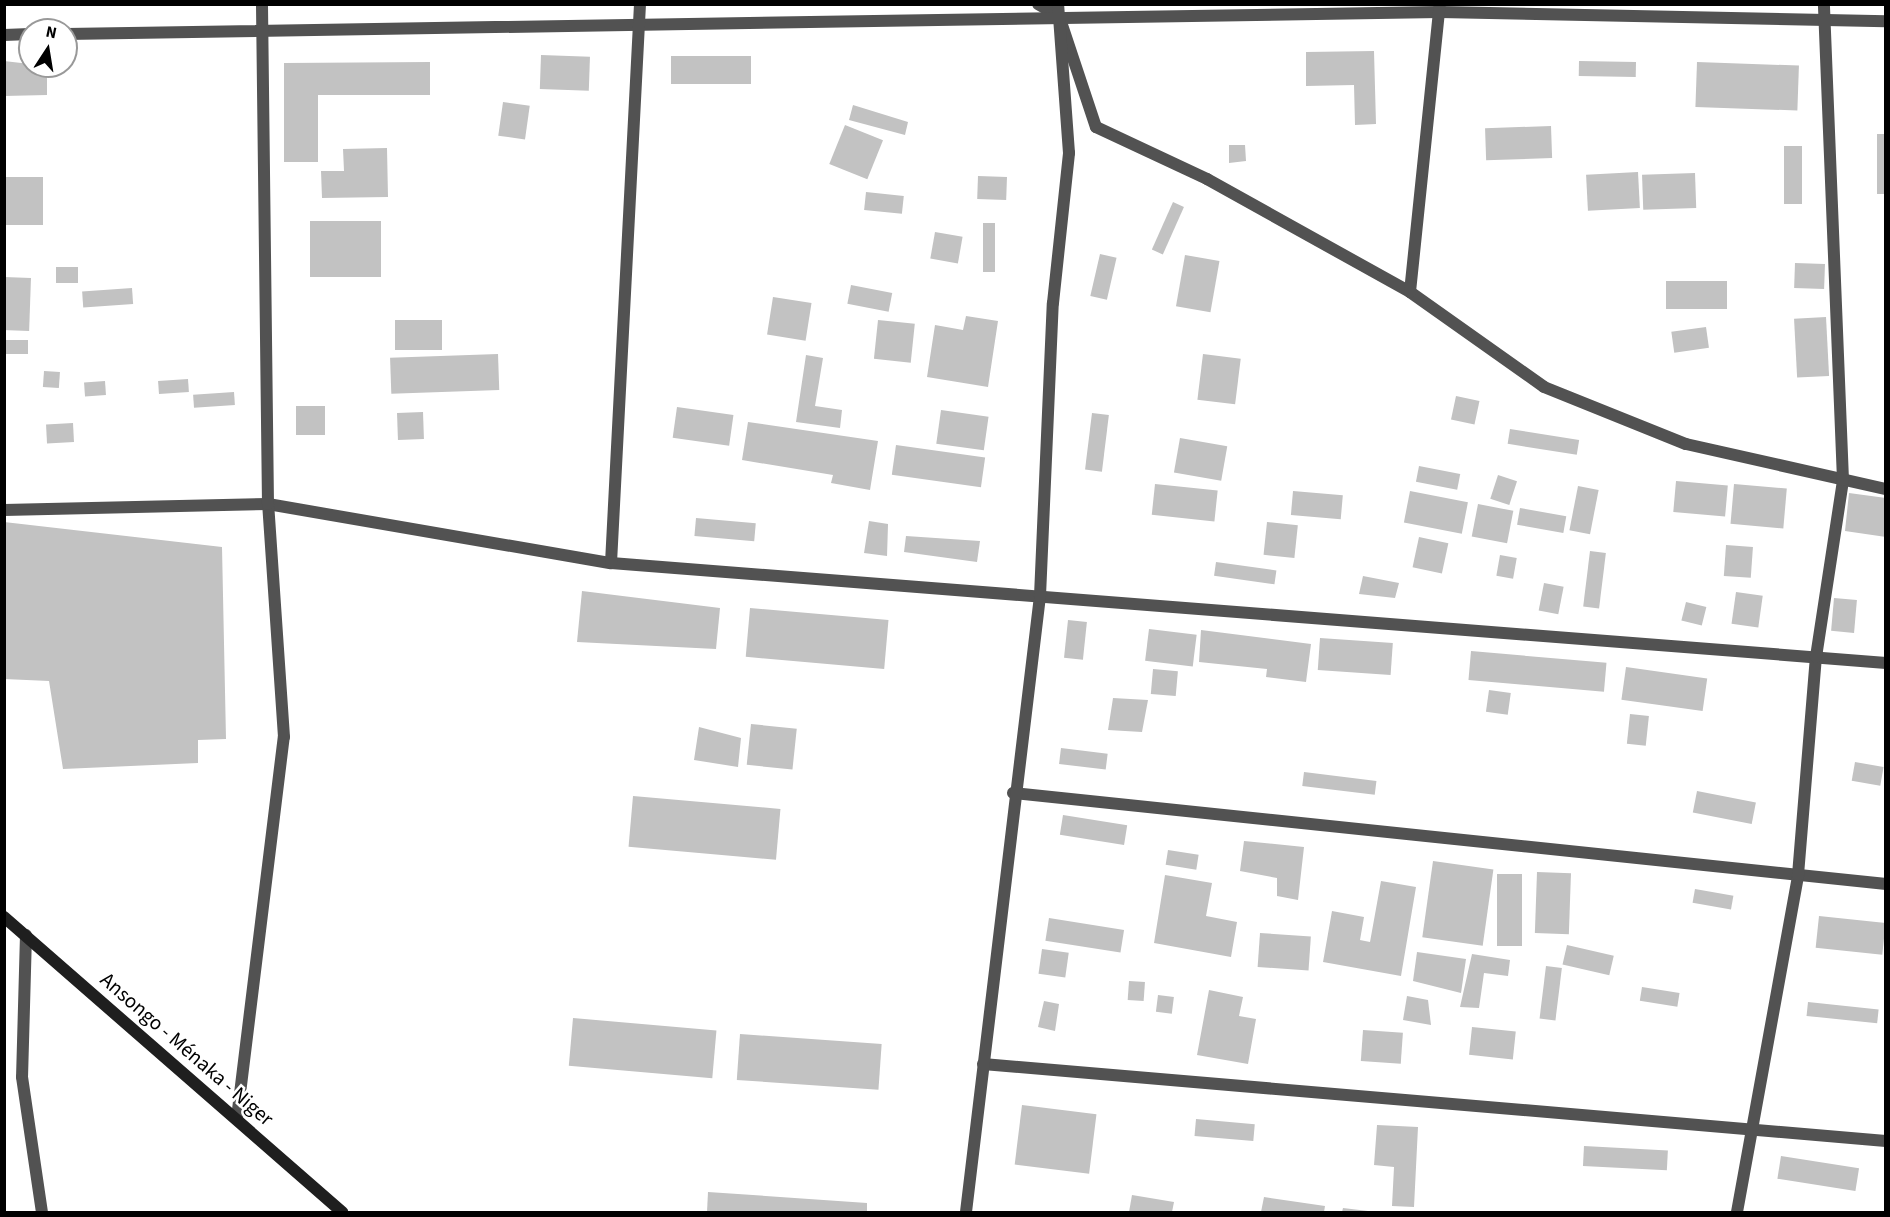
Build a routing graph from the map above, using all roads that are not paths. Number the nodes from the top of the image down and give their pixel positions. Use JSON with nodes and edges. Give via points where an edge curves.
{"nodes":[{"id":1,"x":262,"y":4,"type":"edge"},
{"id":2,"x":640,"y":4,"type":"edge"},
{"id":3,"x":1038,"y":4,"type":"edge"},
{"id":4,"x":1824,"y":4,"type":"edge"},
{"id":5,"x":1440,"y":8,"type":"edge"},
{"id":6,"x":1058,"y":10,"type":"edge"},
{"id":7,"x":1824,"y":20,"type":"junction"},
{"id":8,"x":1886,"y":21,"type":"edge"},
{"id":9,"x":640,"y":29,"type":"junction"},
{"id":10,"x":262,"y":31,"type":"junction"},
{"id":11,"x":78,"y":34,"type":"edge"},
{"id":12,"x":1410,"y":292,"type":"junction"},
{"id":13,"x":1844,"y":480,"type":"junction"},
{"id":14,"x":1886,"y":489,"type":"edge"},
{"id":15,"x":268,"y":504,"type":"junction"},
{"id":16,"x":4,"y":510,"type":"edge"},
{"id":17,"x":611,"y":563,"type":"junction"},
{"id":18,"x":1040,"y":596,"type":"junction"},
{"id":19,"x":1816,"y":657,"type":"junction"},
{"id":20,"x":1886,"y":663,"type":"edge"},
{"id":21,"x":1013,"y":793,"type":"junction"},
{"id":22,"x":1798,"y":875,"type":"junction"},
{"id":23,"x":1886,"y":884,"type":"edge"},
{"id":24,"x":4,"y":917,"type":"edge"},
{"id":25,"x":26,"y":935,"type":"junction"},
{"id":26,"x":983,"y":1064,"type":"junction"},
{"id":27,"x":237,"y":1118,"type":"junction"},
{"id":28,"x":1755,"y":1126,"type":"junction"},
{"id":29,"x":1886,"y":1141,"type":"edge"},
{"id":30,"x":42,"y":1212,"type":"edge"},
{"id":31,"x":342,"y":1212,"type":"edge"},
{"id":32,"x":966,"y":1212,"type":"edge"},
{"id":33,"x":1737,"y":1212,"type":"edge"}],
"edges":[{"from":1,"to":10,"type":"street"},
{"from":2,"to":9,"type":"street"},
{"from":3,"to":6,"type":"street"},
{"from":4,"to":7,"type":"street"},
{"from":5,"to":6,"type":"street"},
{"from":5,"to":7,"type":"street"},
{"from":5,"to":12,"type":"street"},
{"from":6,"to":9,"type":"street"},
{"from":6,"to":12,"type":"street","via":[[1095,127],[1207,179]]},
{"from":6,"to":18,"type":"street","via":[[1069,153],[1053,303]]},
{"from":7,"to":8,"type":"street"},
{"from":7,"to":13,"type":"street"},
{"from":9,"to":10,"type":"street"},
{"from":9,"to":17,"type":"street"},
{"from":10,"to":11,"type":"street"},
{"from":10,"to":15,"type":"street"},
{"from":12,"to":13,"type":"street","via":[[1544,387],[1686,444]]},
{"from":13,"to":14,"type":"street"},
{"from":13,"to":19,"type":"street"},
{"from":15,"to":16,"type":"street"},
{"from":15,"to":17,"type":"street"},
{"from":15,"to":27,"type":"street","via":[[284,737]]},
{"from":17,"to":18,"type":"street"},
{"from":18,"to":19,"type":"street"},
{"from":18,"to":21,"type":"street"},
{"from":19,"to":20,"type":"street"},
{"from":19,"to":22,"type":"street"},
{"from":21,"to":22,"type":"street"},
{"from":21,"to":26,"type":"street"},
{"from":22,"to":23,"type":"street"},
{"from":22,"to":28,"type":"street"},
{"from":24,"to":25,"type":"main road","name":"Ansongo - Ménaka - Niger"},
{"from":25,"to":27,"type":"main road","name":"Ansongo - Ménaka - Niger"},
{"from":25,"to":30,"type":"street","via":[[22,1077]]},
{"from":26,"to":28,"type":"street"},
{"from":26,"to":32,"type":"street"},
{"from":27,"to":31,"type":"main road","name":"Ansongo - Ménaka - Niger"},
{"from":28,"to":29,"type":"street"},
{"from":28,"to":33,"type":"street"}]}
